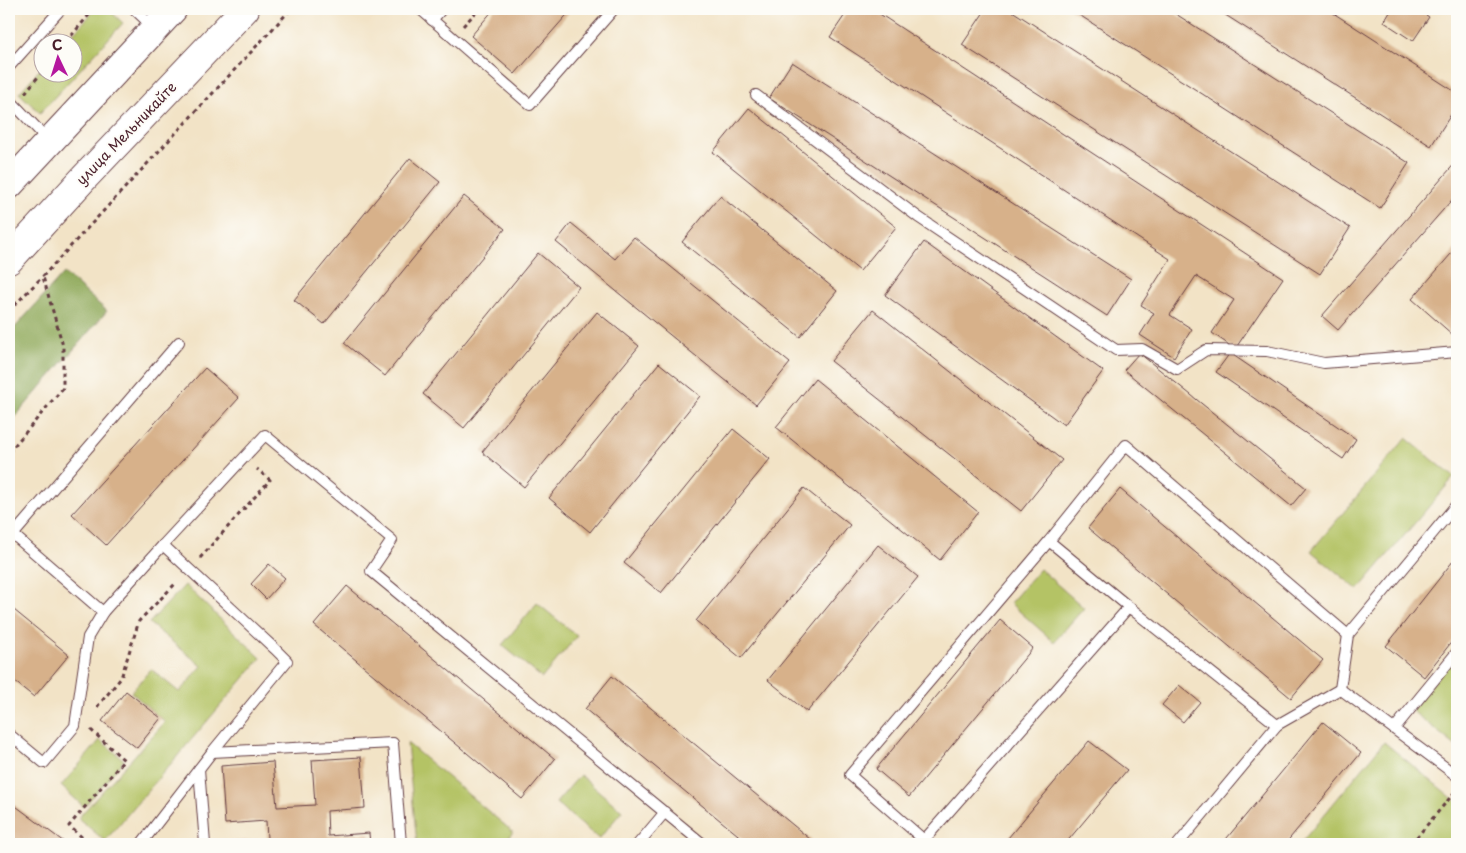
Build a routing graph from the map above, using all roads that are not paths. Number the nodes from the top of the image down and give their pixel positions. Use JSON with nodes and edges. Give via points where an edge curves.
{"nodes":[{"id":1,"x":61,"y":9,"type":"edge"},
{"id":2,"x":134,"y":9,"type":"edge"},
{"id":3,"x":173,"y":9,"type":"edge"},
{"id":4,"x":245,"y":9,"type":"edge"},
{"id":5,"x":420,"y":9,"type":"edge"},
{"id":6,"x":442,"y":9,"type":"edge"},
{"id":7,"x":614,"y":9,"type":"edge"},
{"id":8,"x":432,"y":20,"type":"junction"},
{"id":9,"x":154,"y":29,"type":"junction"},
{"id":10,"x":9,"y":67,"type":"edge"},
{"id":11,"x":756,"y":95,"type":"dead end"},
{"id":12,"x":9,"y":99,"type":"edge"},
{"id":13,"x":50,"y":142,"type":"junction"},
{"id":14,"x":9,"y":185,"type":"edge"},
{"id":15,"x":9,"y":260,"type":"edge"},
{"id":16,"x":179,"y":342,"type":"dead end"},
{"id":17,"x":1457,"y":352,"type":"edge"},
{"id":18,"x":1457,"y":504,"type":"edge"},
{"id":19,"x":11,"y":533,"type":"edge"},
{"id":20,"x":1049,"y":541,"type":"junction"},
{"id":21,"x":163,"y":545,"type":"junction"},
{"id":22,"x":1129,"y":607,"type":"junction"},
{"id":23,"x":103,"y":612,"type":"junction"},
{"id":24,"x":1348,"y":635,"type":"junction"},
{"id":25,"x":1457,"y":652,"type":"edge"},
{"id":26,"x":1340,"y":689,"type":"junction"},
{"id":27,"x":1277,"y":725,"type":"junction"},
{"id":28,"x":1394,"y":729,"type":"junction"},
{"id":29,"x":9,"y":734,"type":"edge"},
{"id":30,"x":212,"y":752,"type":"junction"},
{"id":31,"x":199,"y":769,"type":"junction"},
{"id":32,"x":1457,"y":776,"type":"edge"},
{"id":33,"x":665,"y":812,"type":"junction"},
{"id":34,"x":141,"y":844,"type":"edge"},
{"id":35,"x":205,"y":844,"type":"edge"},
{"id":36,"x":401,"y":844,"type":"edge"},
{"id":37,"x":638,"y":844,"type":"edge"},
{"id":38,"x":703,"y":844,"type":"edge"},
{"id":39,"x":1178,"y":844,"type":"edge"}],
"edges":[{"from":1,"to":10,"type":"lane"},
{"from":2,"to":9,"type":"lane"},
{"from":3,"to":9,"type":"main road"},
{"from":4,"to":15,"type":"main road","name":"улица Мельникайте"},
{"from":5,"to":8,"type":"lane"},
{"from":6,"to":8,"type":"lane"},
{"from":7,"to":8,"type":"lane","via":[[530,105]]},
{"from":9,"to":13,"type":"main road"},
{"from":11,"to":17,"type":"lane","via":[[918,218],[1116,350],[1142,349],[1177,369],[1206,350],[1267,351],[1324,363]]},
{"from":12,"to":13,"type":"lane"},
{"from":13,"to":14,"type":"main road"},
{"from":16,"to":19,"type":"lane"},
{"from":18,"to":24,"type":"lane"},
{"from":19,"to":23,"type":"lane"},
{"from":20,"to":22,"type":"lane"},
{"from":20,"to":22,"type":"lane","via":[[850,775],[924,840]]},
{"from":20,"to":24,"type":"lane","via":[[1126,445]]},
{"from":21,"to":23,"type":"lane"},
{"from":21,"to":30,"type":"lane","via":[[287,661]]},
{"from":21,"to":33,"type":"lane","via":[[265,435],[392,540],[370,571]]},
{"from":22,"to":27,"type":"lane"},
{"from":23,"to":29,"type":"lane","via":[[88,637],[75,726],[44,763]]},
{"from":24,"to":26,"type":"lane"},
{"from":25,"to":28,"type":"lane"},
{"from":26,"to":27,"type":"lane"},
{"from":26,"to":28,"type":"lane"},
{"from":27,"to":39,"type":"lane"},
{"from":28,"to":32,"type":"lane"},
{"from":30,"to":31,"type":"lane"},
{"from":30,"to":36,"type":"lane","via":[[393,744]]},
{"from":31,"to":34,"type":"lane"},
{"from":31,"to":35,"type":"lane"},
{"from":33,"to":37,"type":"lane"},
{"from":33,"to":38,"type":"lane"}]}
